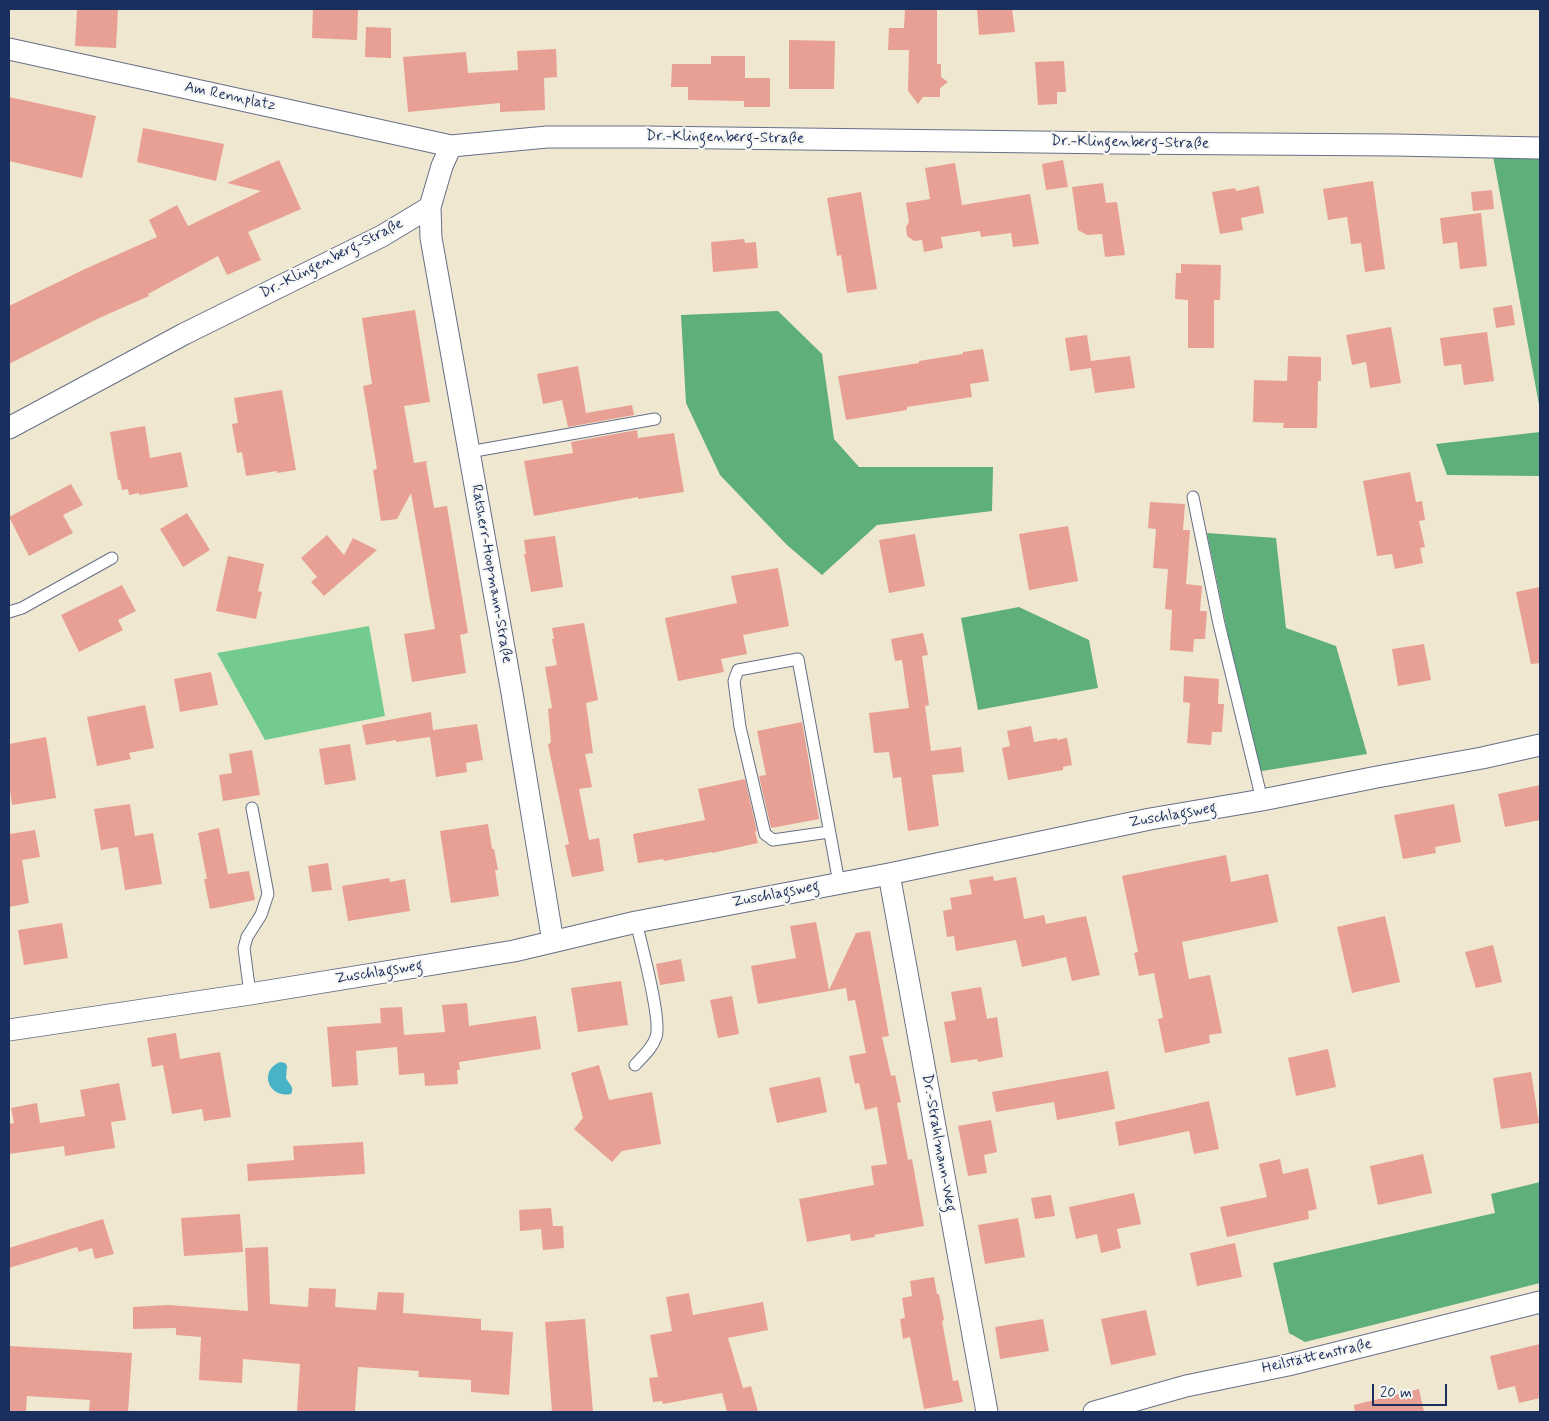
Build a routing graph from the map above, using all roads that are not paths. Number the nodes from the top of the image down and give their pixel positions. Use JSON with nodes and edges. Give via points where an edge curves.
{"nodes":[{"id":1,"x":9,"y":49,"type":"edge"},
{"id":2,"x":450,"y":146,"type":"junction"},
{"id":3,"x":1540,"y":148,"type":"edge"},
{"id":4,"x":430,"y":207,"type":"junction"},
{"id":5,"x":655,"y":419,"type":"dead end"},
{"id":6,"x":9,"y":428,"type":"edge"},
{"id":7,"x":469,"y":452,"type":"junction"},
{"id":8,"x":1194,"y":497,"type":"dead end"},
{"id":9,"x":112,"y":558,"type":"dead end"},
{"id":10,"x":9,"y":612,"type":"edge"},
{"id":11,"x":1540,"y":745,"type":"edge"},
{"id":12,"x":1262,"y":800,"type":"junction"},
{"id":13,"x":252,"y":808,"type":"dead end"},
{"id":14,"x":829,"y":832,"type":"junction"},
{"id":15,"x":889,"y":874,"type":"junction"},
{"id":16,"x":839,"y":883,"type":"junction"},
{"id":17,"x":636,"y":922,"type":"junction"},
{"id":18,"x":553,"y":942,"type":"junction"},
{"id":19,"x":250,"y":994,"type":"junction"},
{"id":20,"x":9,"y":1030,"type":"edge"},
{"id":21,"x":635,"y":1064,"type":"dead end"},
{"id":22,"x":1540,"y":1302,"type":"edge"},
{"id":23,"x":987,"y":1412,"type":"edge"},
{"id":24,"x":1094,"y":1412,"type":"edge"}],
"edges":[{"from":1,"to":2,"type":"street","name":"Am Rennplatz"},
{"from":2,"to":3,"type":"street","name":"Dr.-Klingenberg-Straße","via":[[547,137],[645,137]]},
{"from":2,"to":4,"type":"street"},
{"from":4,"to":6,"type":"street","name":"Dr.-Klingenberg-Straße","via":[[382,236],[184,334]]},
{"from":4,"to":7,"type":"street","name":"Ratsherr-Hoopmann-Straße","via":[[431,238]]},
{"from":5,"to":7,"type":"lane"},
{"from":7,"to":18,"type":"street","name":"Ratsherr-Hoopmann-Straße"},
{"from":8,"to":12,"type":"lane","via":[[1219,624]]},
{"from":9,"to":10,"type":"lane"},
{"from":11,"to":12,"type":"street","name":"Zuschlagsweg"},
{"from":12,"to":15,"type":"street","name":"Zuschlagsweg","via":[[1150,819]]},
{"from":13,"to":19,"type":"lane","via":[[268,894],[244,948]]},
{"from":14,"to":14,"type":"lane","via":[[798,659],[738,670],[734,681],[740,727],[765,834],[773,840]]},
{"from":14,"to":16,"type":"lane"},
{"from":15,"to":16,"type":"street","name":"Zuschlagsweg"},
{"from":15,"to":23,"type":"street","name":"Dr.-Strahlmann-Weg"},
{"from":16,"to":17,"type":"street","name":"Zuschlagsweg"},
{"from":17,"to":18,"type":"street","name":"Zuschlagsweg"},
{"from":17,"to":21,"type":"lane","via":[[655,1010],[657,1035],[650,1050]]},
{"from":18,"to":19,"type":"street","name":"Zuschlagsweg"},
{"from":19,"to":20,"type":"street","name":"Zuschlagsweg"},
{"from":22,"to":24,"type":"street","name":"Heilstättenstraße","via":[[1288,1365],[1186,1386]]}]}
